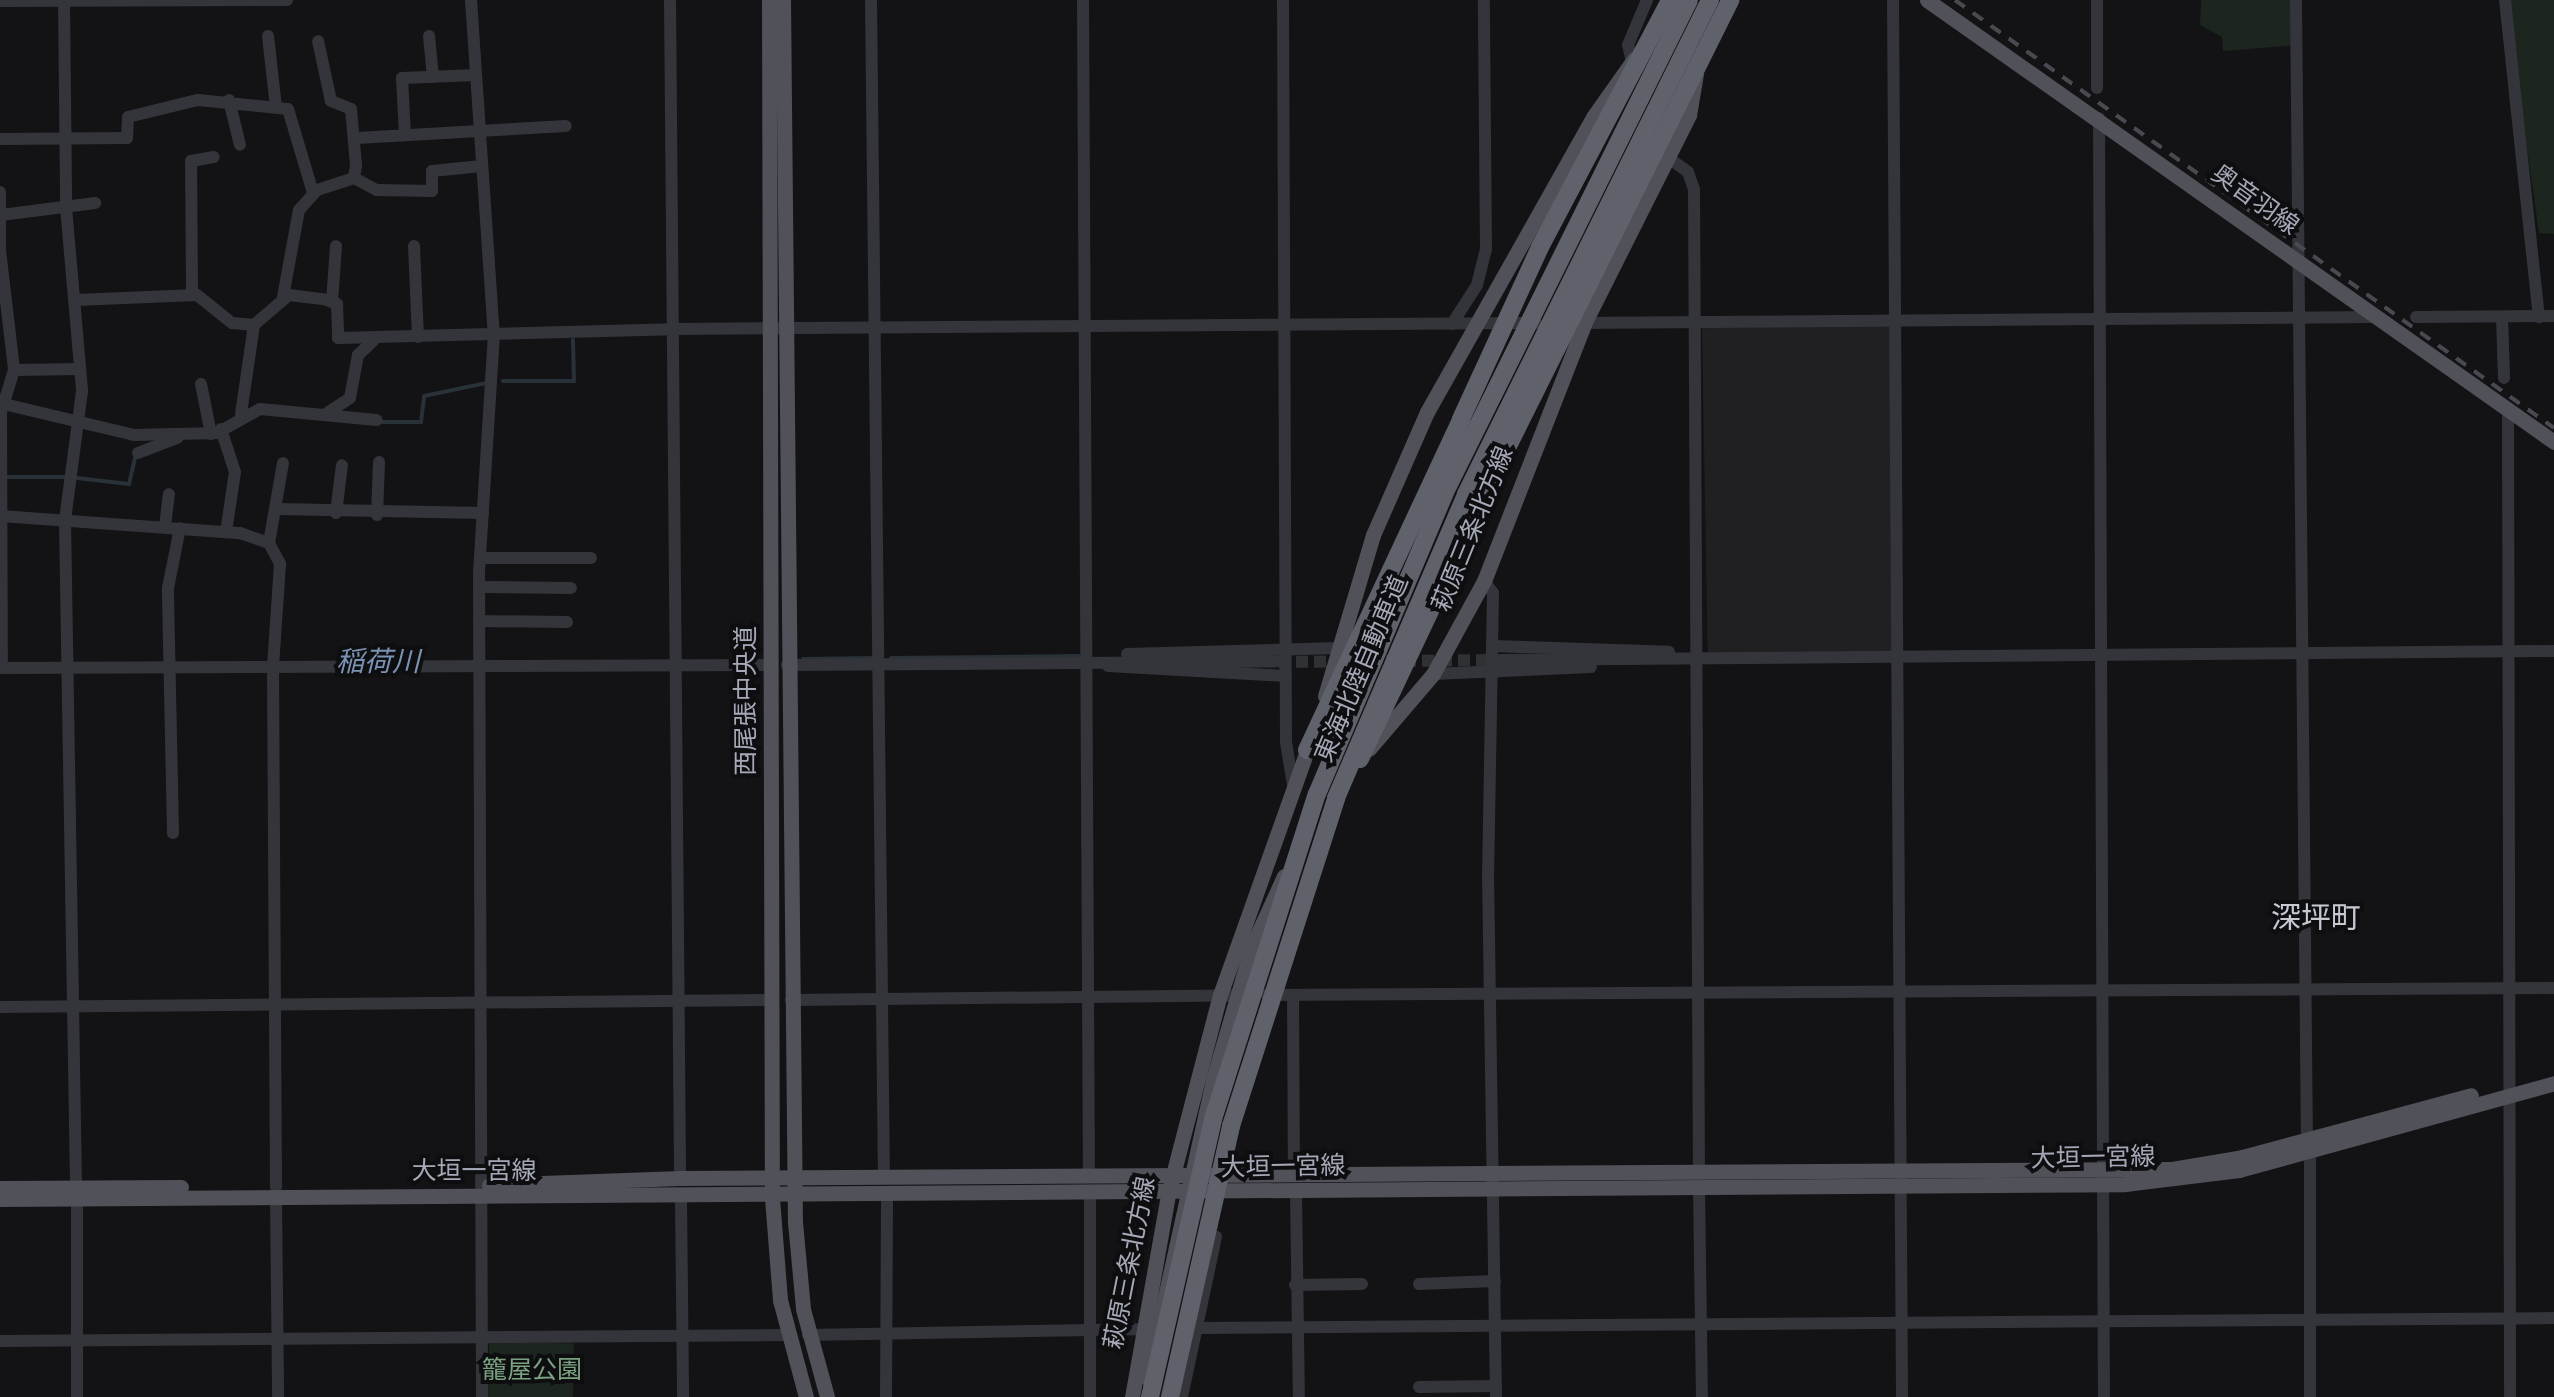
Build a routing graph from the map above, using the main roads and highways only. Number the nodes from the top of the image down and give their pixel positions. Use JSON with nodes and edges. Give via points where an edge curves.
{"nodes":[{"id":1,"x":769,"y":0,"type":"edge"},
{"id":2,"x":783,"y":0,"type":"edge"},
{"id":3,"x":1670,"y":0,"type":"edge"},
{"id":4,"x":1690,"y":0,"type":"edge"},
{"id":5,"x":1707,"y":0,"type":"edge"},
{"id":6,"x":1730,"y":0,"type":"edge"},
{"id":7,"x":1927,"y":0,"type":"edge"},
{"id":8,"x":776,"y":328,"type":"junction"},
{"id":9,"x":2554,"y":442,"type":"edge"},
{"id":10,"x":779,"y":665,"type":"junction"},
{"id":11,"x":1307,"y":750,"type":"junction"},
{"id":12,"x":1360,"y":759,"type":"junction"},
{"id":13,"x":1228,"y":995,"type":"junction"},
{"id":14,"x":2554,"y":1072,"type":"edge"},
{"id":15,"x":2554,"y":1083,"type":"edge"},
{"id":16,"x":2509,"y":1090,"type":"junction"},
{"id":17,"x":1180,"y":1174,"type":"junction"},
{"id":18,"x":772,"y":1178,"type":"junction"},
{"id":19,"x":794,"y":1178,"type":"junction"},
{"id":20,"x":1493,"y":1182,"type":"junction"},
{"id":21,"x":0,"y":1188,"type":"edge"},
{"id":22,"x":479,"y":1190,"type":"junction"},
{"id":23,"x":76,"y":1193,"type":"junction"},
{"id":24,"x":1175,"y":1194,"type":"junction"},
{"id":25,"x":772,"y":1198,"type":"junction"},
{"id":26,"x":794,"y":1198,"type":"junction"},
{"id":27,"x":0,"y":1199,"type":"edge"},
{"id":28,"x":1143,"y":1395,"type":"edge"},
{"id":29,"x":806,"y":1397,"type":"edge"},
{"id":30,"x":827,"y":1397,"type":"edge"},
{"id":31,"x":1170,"y":1397,"type":"edge"}],
"edges":[{"from":1,"to":8,"type":"main road","name":"西尾張中央道"},
{"from":2,"to":8,"type":"main road","name":"西尾張中央道"},
{"from":3,"to":11,"type":"highway","bridge":true,"via":[[1540,248]]},
{"from":4,"to":11,"type":"main road","name":"萩原三条北方線","via":[[1632,62],[1593,118],[1402,464]]},
{"from":4,"to":28,"type":"highway","name":"東海北陸自動車道","bridge":true,"via":[[1448,486],[1317,794],[1213,1119]]},
{"from":5,"to":12,"type":"main road","name":"萩原三条北方線","via":[[1694,100],[1584,322],[1484,580],[1433,674]]},
{"from":5,"to":31,"type":"highway","name":"東海北陸自動車道","bridge":true,"via":[[1466,494],[1336,798],[1230,1126]]},
{"from":6,"to":12,"type":"highway","bridge":true},
{"from":7,"to":9,"type":"main road","name":"奥音羽線"},
{"from":8,"to":10,"type":"main road","name":"西尾張中央道"},
{"from":10,"to":18,"type":"main road","name":"西尾張中央道"},
{"from":10,"to":19,"type":"main road","name":"西尾張中央道"},
{"from":11,"to":13,"type":"main road","name":"萩原三条北方線"},
{"from":12,"to":13,"type":"main road","name":"萩原三条北方線","via":[[1281,882]]},
{"from":13,"to":17,"type":"main road","name":"萩原三条北方線"},
{"from":14,"to":16,"type":"main road","name":"大垣一宮線"},
{"from":15,"to":16,"type":"main road","name":"大垣一宮線"},
{"from":16,"to":20,"type":"main road","name":"大垣一宮線","via":[[2308,1146],[2104,1178]]},
{"from":17,"to":19,"type":"main road","name":"大垣一宮線"},
{"from":17,"to":20,"type":"main road","name":"大垣一宮線"},
{"from":17,"to":24,"type":"main road","name":"萩原三条北方線"},
{"from":18,"to":19,"type":"main road","name":"大垣一宮線"},
{"from":18,"to":22,"type":"main road","name":"大垣一宮線"},
{"from":18,"to":25,"type":"main road","name":"西尾張中央道"},
{"from":19,"to":26,"type":"main road","name":"西尾張中央道"},
{"from":20,"to":24,"type":"main road","name":"大垣一宮線"},
{"from":21,"to":23,"type":"main road","name":"大垣一宮線"},
{"from":22,"to":23,"type":"main road","name":"大垣一宮線"},
{"from":22,"to":25,"type":"main road","name":"大垣一宮線"},
{"from":23,"to":27,"type":"main road","name":"大垣一宮線"},
{"from":24,"to":26,"type":"main road","name":"大垣一宮線"},
{"from":24,"to":28,"type":"main road","name":"萩原三条北方線"},
{"from":24,"to":28,"type":"main road","name":"萩原三条北方線","via":[[1140,1329]]},
{"from":25,"to":26,"type":"main road","name":"大垣一宮線"},
{"from":25,"to":29,"type":"main road","name":"西尾張中央道","via":[[787,1335]]},
{"from":26,"to":30,"type":"main road","name":"西尾張中央道","via":[[808,1335]]}]}
